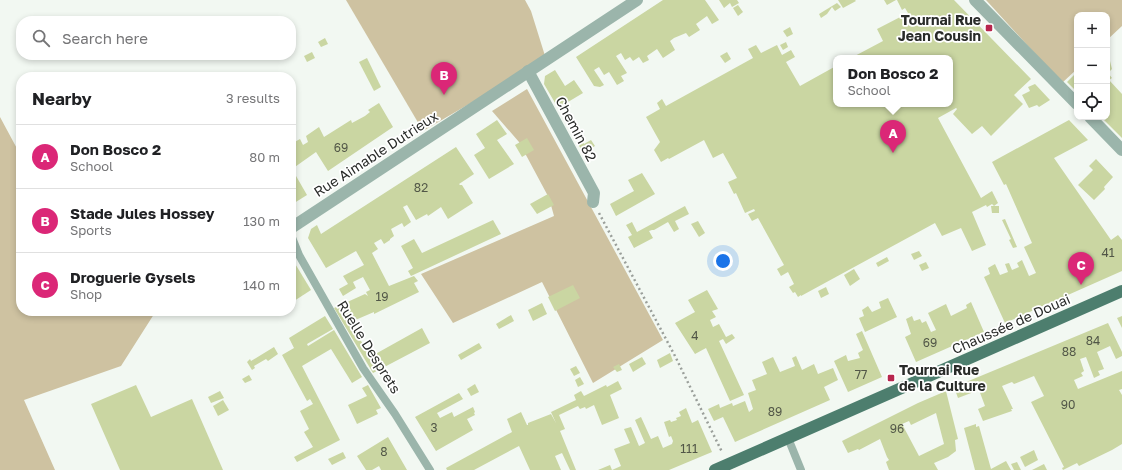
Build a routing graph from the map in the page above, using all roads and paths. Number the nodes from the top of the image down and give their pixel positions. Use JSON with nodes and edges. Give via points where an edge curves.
{"nodes":[{"id":1,"x":638,"y":0,"type":"edge"},
{"id":2,"x":975,"y":0,"type":"edge"},
{"id":3,"x":528,"y":71,"type":"junction"},
{"id":4,"x":1074,"y":101,"type":"edge"},
{"id":5,"x":1093,"y":120,"type":"edge"},
{"id":6,"x":1122,"y":150,"type":"edge"},
{"id":7,"x":593,"y":202,"type":"joint"},
{"id":8,"x":296,"y":225,"type":"edge"},
{"id":9,"x":296,"y":248,"type":"edge"},
{"id":10,"x":1122,"y":291,"type":"edge"},
{"id":11,"x":788,"y":438,"type":"junction"},
{"id":12,"x":728,"y":464,"type":"junction"},
{"id":13,"x":430,"y":470,"type":"edge"},
{"id":14,"x":715,"y":470,"type":"edge"},
{"id":15,"x":801,"y":470,"type":"edge"}],
"edges":[{"from":1,"to":3,"type":"street","name":"Rue Aimable Dutrieux"},
{"from":2,"to":4,"type":"street"},
{"from":3,"to":7,"type":"street","name":"Chemin 82","via":[[594,194]]},
{"from":3,"to":8,"type":"street","name":"Rue Aimable Dutrieux"},
{"from":5,"to":6,"type":"street"},
{"from":7,"to":12,"type":"path","via":[[675,356]]},
{"from":9,"to":13,"type":"lane","name":"Ruelle Desprets","via":[[363,368]]},
{"from":10,"to":11,"type":"main road","name":"Chaussée de Douai"},
{"from":11,"to":12,"type":"main road","name":"Chaussée de Douai"},
{"from":11,"to":15,"type":"lane"},
{"from":12,"to":14,"type":"main road","name":"Chaussée de Douai"}]}
